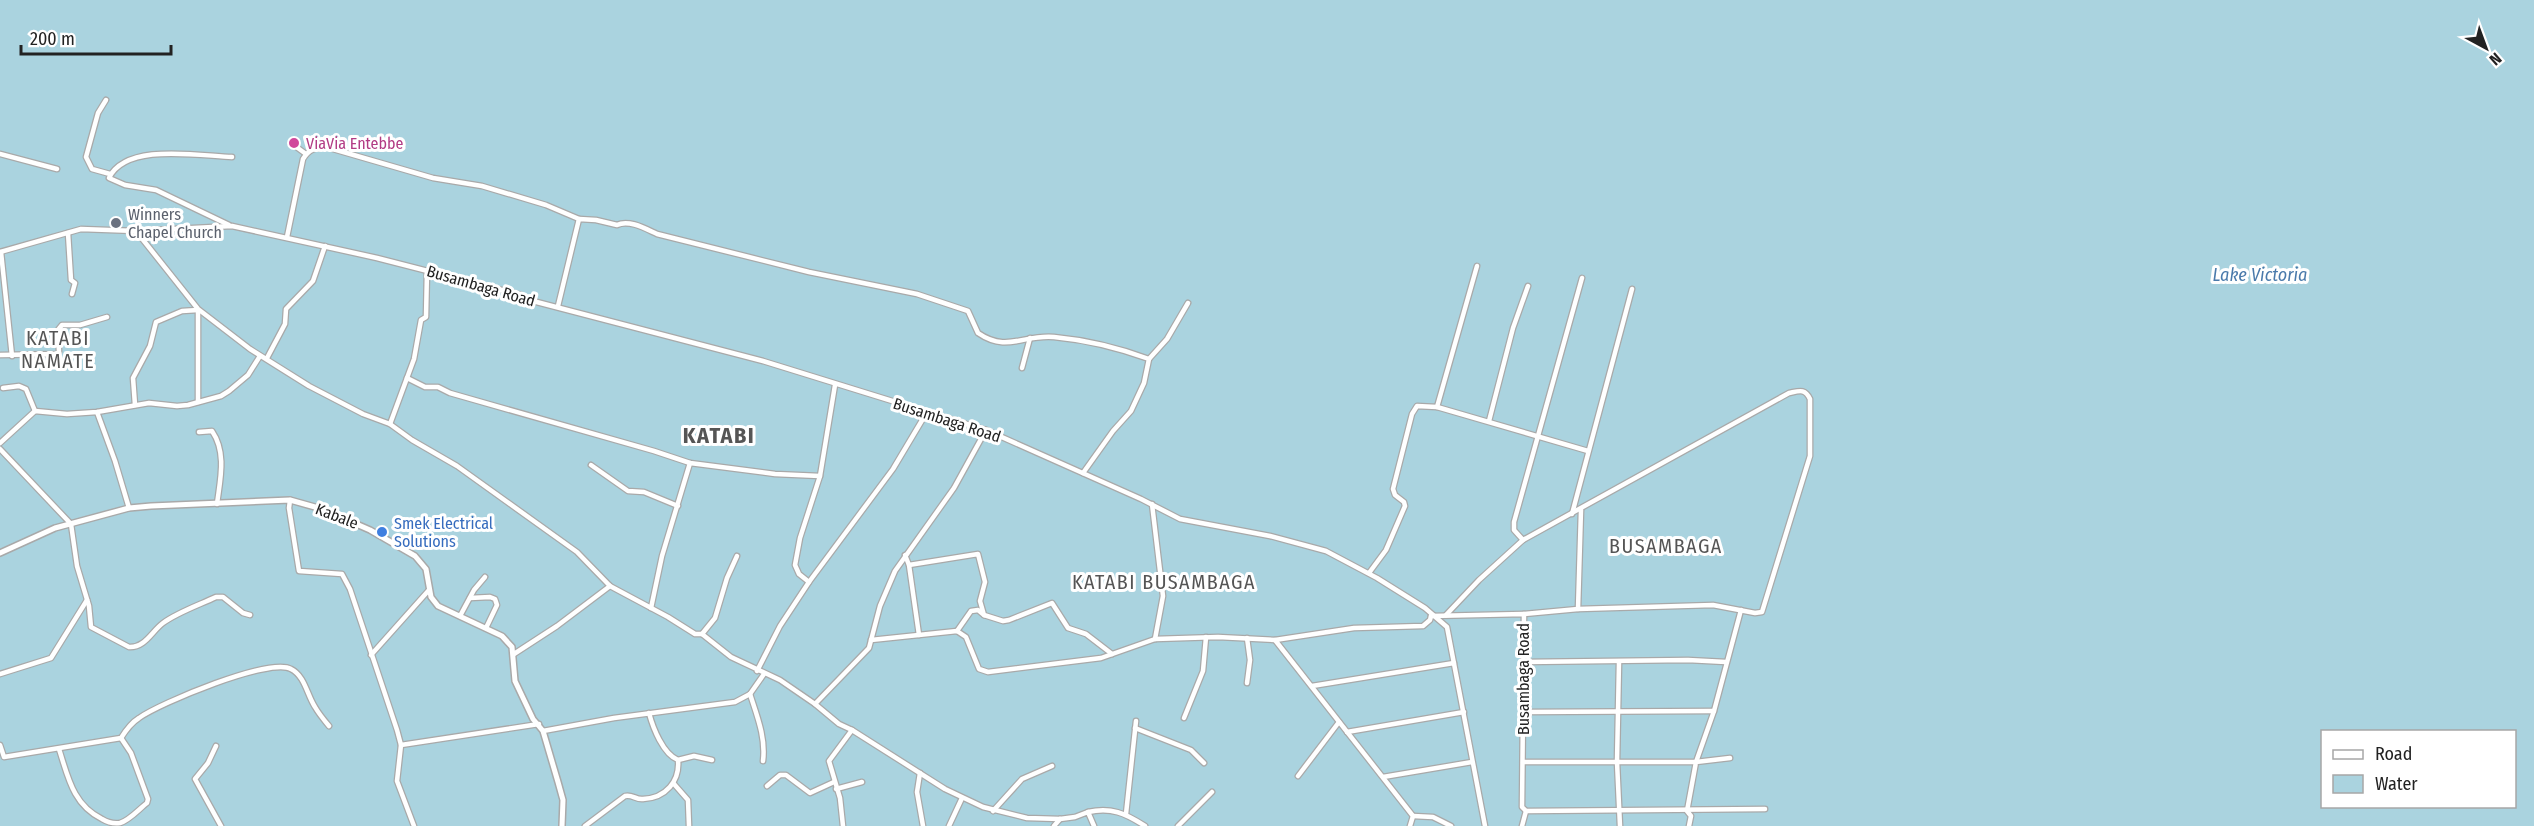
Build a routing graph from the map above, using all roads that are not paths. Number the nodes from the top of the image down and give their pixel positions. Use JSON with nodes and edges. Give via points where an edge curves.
{"nodes":[{"id":1,"x":106,"y":100,"type":"dead end"},
{"id":2,"x":295,"y":146,"type":"dead end"},
{"id":3,"x":0,"y":154,"type":"edge"},
{"id":4,"x":306,"y":154,"type":"junction"},
{"id":5,"x":232,"y":157,"type":"dead end"},
{"id":6,"x":57,"y":169,"type":"dead end"},
{"id":7,"x":110,"y":174,"type":"junction"},
{"id":8,"x":579,"y":219,"type":"junction"},
{"id":9,"x":231,"y":226,"type":"junction"},
{"id":10,"x":135,"y":231,"type":"junction"},
{"id":11,"x":68,"y":233,"type":"junction"},
{"id":12,"x":287,"y":237,"type":"junction"},
{"id":13,"x":325,"y":246,"type":"junction"},
{"id":14,"x":0,"y":252,"type":"edge"},
{"id":15,"x":1477,"y":266,"type":"dead end"},
{"id":16,"x":427,"y":271,"type":"junction"},
{"id":17,"x":1582,"y":278,"type":"dead end"},
{"id":18,"x":1528,"y":286,"type":"dead end"},
{"id":19,"x":1632,"y":289,"type":"dead end"},
{"id":20,"x":72,"y":294,"type":"dead end"},
{"id":21,"x":1188,"y":303,"type":"dead end"},
{"id":22,"x":558,"y":306,"type":"junction"},
{"id":23,"x":198,"y":310,"type":"junction"},
{"id":24,"x":107,"y":317,"type":"dead end"},
{"id":25,"x":1030,"y":338,"type":"junction"},
{"id":26,"x":0,"y":355,"type":"edge"},
{"id":27,"x":12,"y":356,"type":"junction"},
{"id":28,"x":260,"y":356,"type":"junction"},
{"id":29,"x":267,"y":358,"type":"junction"},
{"id":30,"x":1149,"y":359,"type":"junction"},
{"id":31,"x":1022,"y":368,"type":"dead end"},
{"id":32,"x":407,"y":378,"type":"junction"},
{"id":33,"x":835,"y":385,"type":"junction"},
{"id":34,"x":3,"y":388,"type":"dead end"},
{"id":35,"x":198,"y":402,"type":"junction"},
{"id":36,"x":135,"y":405,"type":"junction"},
{"id":37,"x":1437,"y":407,"type":"junction"},
{"id":38,"x":35,"y":411,"type":"junction"},
{"id":39,"x":97,"y":412,"type":"junction"},
{"id":40,"x":927,"y":412,"type":"junction"},
{"id":41,"x":1489,"y":421,"type":"junction"},
{"id":42,"x":390,"y":424,"type":"junction"},
{"id":43,"x":986,"y":430,"type":"junction"},
{"id":44,"x":199,"y":432,"type":"dead end"},
{"id":45,"x":1538,"y":436,"type":"junction"},
{"id":46,"x":0,"y":443,"type":"edge"},
{"id":47,"x":0,"y":448,"type":"edge"},
{"id":48,"x":1588,"y":451,"type":"junction"},
{"id":49,"x":690,"y":463,"type":"junction"},
{"id":50,"x":591,"y":465,"type":"dead end"},
{"id":51,"x":1083,"y":473,"type":"junction"},
{"id":52,"x":820,"y":476,"type":"junction"},
{"id":53,"x":290,"y":500,"type":"junction"},
{"id":54,"x":217,"y":504,"type":"junction"},
{"id":55,"x":1152,"y":504,"type":"junction"},
{"id":56,"x":678,"y":506,"type":"junction"},
{"id":57,"x":129,"y":508,"type":"junction"},
{"id":58,"x":1581,"y":510,"type":"junction"},
{"id":59,"x":1572,"y":514,"type":"junction"},
{"id":60,"x":71,"y":524,"type":"junction"},
{"id":61,"x":1523,"y":540,"type":"junction"},
{"id":62,"x":0,"y":553,"type":"edge"},
{"id":63,"x":905,"y":555,"type":"junction"},
{"id":64,"x":737,"y":556,"type":"dead end"},
{"id":65,"x":909,"y":565,"type":"junction"},
{"id":66,"x":1369,"y":573,"type":"junction"},
{"id":67,"x":485,"y":577,"type":"dead end"},
{"id":68,"x":809,"y":582,"type":"junction"},
{"id":69,"x":610,"y":586,"type":"junction"},
{"id":70,"x":429,"y":590,"type":"junction"},
{"id":71,"x":470,"y":598,"type":"junction"},
{"id":72,"x":87,"y":600,"type":"junction"},
{"id":73,"x":651,"y":608,"type":"junction"},
{"id":74,"x":1578,"y":609,"type":"junction"},
{"id":75,"x":1741,"y":610,"type":"junction"},
{"id":76,"x":1524,"y":614,"type":"junction"},
{"id":77,"x":250,"y":615,"type":"dead end"},
{"id":78,"x":984,"y":615,"type":"junction"},
{"id":79,"x":1446,"y":615,"type":"junction"},
{"id":80,"x":460,"y":616,"type":"junction"},
{"id":81,"x":1431,"y":616,"type":"junction"},
{"id":82,"x":486,"y":628,"type":"junction"},
{"id":83,"x":957,"y":631,"type":"junction"},
{"id":84,"x":702,"y":634,"type":"junction"},
{"id":85,"x":919,"y":635,"type":"junction"},
{"id":86,"x":1206,"y":637,"type":"junction"},
{"id":87,"x":1248,"y":638,"type":"junction"},
{"id":88,"x":1155,"y":639,"type":"junction"},
{"id":89,"x":871,"y":640,"type":"junction"},
{"id":90,"x":1275,"y":640,"type":"junction"},
{"id":91,"x":514,"y":654,"type":"junction"},
{"id":92,"x":1112,"y":654,"type":"junction"},
{"id":93,"x":371,"y":655,"type":"junction"},
{"id":94,"x":1523,"y":662,"type":"junction"},
{"id":95,"x":1619,"y":662,"type":"junction"},
{"id":96,"x":1726,"y":662,"type":"junction"},
{"id":97,"x":1454,"y":663,"type":"junction"},
{"id":98,"x":757,"y":671,"type":"junction"},
{"id":99,"x":0,"y":674,"type":"edge"},
{"id":100,"x":764,"y":674,"type":"junction"},
{"id":101,"x":1247,"y":683,"type":"dead end"},
{"id":102,"x":1312,"y":686,"type":"junction"},
{"id":103,"x":750,"y":694,"type":"junction"},
{"id":104,"x":816,"y":704,"type":"junction"},
{"id":105,"x":1619,"y":711,"type":"junction"},
{"id":106,"x":1714,"y":711,"type":"junction"},
{"id":107,"x":1464,"y":712,"type":"junction"},
{"id":108,"x":1523,"y":712,"type":"junction"},
{"id":109,"x":649,"y":713,"type":"junction"},
{"id":110,"x":1184,"y":718,"type":"dead end"},
{"id":111,"x":1136,"y":721,"type":"dead end"},
{"id":112,"x":1339,"y":722,"type":"junction"},
{"id":113,"x":539,"y":724,"type":"junction"},
{"id":114,"x":329,"y":726,"type":"dead end"},
{"id":115,"x":1135,"y":728,"type":"junction"},
{"id":116,"x":543,"y":730,"type":"junction"},
{"id":117,"x":852,"y":730,"type":"junction"},
{"id":118,"x":1347,"y":732,"type":"junction"},
{"id":119,"x":121,"y":738,"type":"junction"},
{"id":120,"x":0,"y":745,"type":"edge"},
{"id":121,"x":401,"y":745,"type":"junction"},
{"id":122,"x":216,"y":746,"type":"dead end"},
{"id":123,"x":59,"y":749,"type":"junction"},
{"id":124,"x":1730,"y":758,"type":"dead end"},
{"id":125,"x":678,"y":760,"type":"junction"},
{"id":126,"x":712,"y":760,"type":"dead end"},
{"id":127,"x":763,"y":761,"type":"dead end"},
{"id":128,"x":1472,"y":762,"type":"junction"},
{"id":129,"x":1523,"y":762,"type":"junction"},
{"id":130,"x":1617,"y":762,"type":"junction"},
{"id":131,"x":1696,"y":762,"type":"junction"},
{"id":132,"x":1204,"y":763,"type":"dead end"},
{"id":133,"x":1052,"y":766,"type":"dead end"},
{"id":134,"x":920,"y":773,"type":"junction"},
{"id":135,"x":1298,"y":776,"type":"dead end"},
{"id":136,"x":1383,"y":777,"type":"junction"},
{"id":137,"x":834,"y":782,"type":"junction"},
{"id":138,"x":862,"y":782,"type":"dead end"},
{"id":139,"x":674,"y":784,"type":"junction"},
{"id":140,"x":767,"y":786,"type":"dead end"},
{"id":141,"x":836,"y":789,"type":"junction"},
{"id":142,"x":1212,"y":792,"type":"dead end"},
{"id":143,"x":962,"y":798,"type":"junction"},
{"id":144,"x":1765,"y":809,"type":"dead end"},
{"id":145,"x":993,"y":811,"type":"junction"},
{"id":146,"x":1526,"y":811,"type":"junction"},
{"id":147,"x":1618,"y":811,"type":"junction"},
{"id":148,"x":1687,"y":811,"type":"junction"},
{"id":149,"x":1088,"y":812,"type":"junction"},
{"id":150,"x":1126,"y":814,"type":"junction"},
{"id":151,"x":1413,"y":816,"type":"junction"},
{"id":152,"x":1060,"y":819,"type":"junction"},
{"id":153,"x":122,"y":824,"type":"edge"},
{"id":154,"x":221,"y":826,"type":"edge"},
{"id":155,"x":414,"y":826,"type":"edge"},
{"id":156,"x":562,"y":826,"type":"edge"},
{"id":157,"x":585,"y":826,"type":"edge"},
{"id":158,"x":689,"y":826,"type":"edge"},
{"id":159,"x":843,"y":826,"type":"edge"},
{"id":160,"x":923,"y":826,"type":"edge"},
{"id":161,"x":949,"y":826,"type":"edge"},
{"id":162,"x":1054,"y":826,"type":"edge"},
{"id":163,"x":1094,"y":826,"type":"edge"},
{"id":164,"x":1145,"y":826,"type":"edge"},
{"id":165,"x":1178,"y":826,"type":"edge"},
{"id":166,"x":1410,"y":826,"type":"edge"},
{"id":167,"x":1451,"y":826,"type":"edge"},
{"id":168,"x":1485,"y":826,"type":"edge"},
{"id":169,"x":1522,"y":826,"type":"edge"},
{"id":170,"x":1620,"y":826,"type":"edge"},
{"id":171,"x":1689,"y":826,"type":"edge"}],
"edges":[{"from":1,"to":7,"type":"street","via":[[98,113],[86,157],[92,169]]},
{"from":2,"to":4,"type":"street"},
{"from":3,"to":6,"type":"street"},
{"from":4,"to":8,"type":"street","via":[[315,148],[339,150],[433,178],[482,186]]},
{"from":4,"to":12,"type":"street"},
{"from":5,"to":7,"type":"street","via":[[156,153],[135,158]]},
{"from":7,"to":9,"type":"street","via":[[112,181],[156,190]]},
{"from":8,"to":22,"type":"street"},
{"from":8,"to":25,"type":"street","via":[[639,226],[729,253],[917,294],[968,311],[975,328],[1001,344]]},
{"from":9,"to":10,"type":"street","name":"Busambaga Road"},
{"from":9,"to":12,"type":"street","name":"Busambaga Road"},
{"from":10,"to":11,"type":"street","name":"Busambaga Road","via":[[81,229]]},
{"from":10,"to":23,"type":"street"},
{"from":11,"to":14,"type":"street","name":"Busambaga Road"},
{"from":11,"to":20,"type":"street","via":[[71,280],[75,283]]},
{"from":12,"to":13,"type":"street","name":"Busambaga Road"},
{"from":13,"to":16,"type":"street","name":"Busambaga Road"},
{"from":13,"to":29,"type":"street","via":[[313,281],[286,309],[285,324]]},
{"from":14,"to":27,"type":"street"},
{"from":15,"to":37,"type":"street"},
{"from":16,"to":22,"type":"street","name":"Busambaga Road"},
{"from":16,"to":32,"type":"street","via":[[426,317],[421,320]]},
{"from":17,"to":45,"type":"street"},
{"from":18,"to":41,"type":"street"},
{"from":19,"to":48,"type":"street"},
{"from":21,"to":30,"type":"street","via":[[1167,339]]},
{"from":22,"to":33,"type":"street","name":"Busambaga Road","via":[[763,361]]},
{"from":23,"to":28,"type":"street"},
{"from":23,"to":35,"type":"street"},
{"from":23,"to":36,"type":"street","via":[[182,311],[156,322],[150,346],[133,378]]},
{"from":24,"to":27,"type":"street","via":[[80,325],[62,325],[58,330],[57,354]]},
{"from":25,"to":30,"type":"street","via":[[1070,339]]},
{"from":25,"to":31,"type":"street"},
{"from":26,"to":27,"type":"street"},
{"from":28,"to":29,"type":"street"},
{"from":28,"to":35,"type":"street","via":[[239,384],[221,396]]},
{"from":29,"to":42,"type":"street","via":[[309,386]]},
{"from":30,"to":51,"type":"street","via":[[1144,383],[1131,411]]},
{"from":32,"to":42,"type":"street"},
{"from":32,"to":49,"type":"street","via":[[425,387],[438,387]]},
{"from":33,"to":40,"type":"street","name":"Busambaga Road"},
{"from":33,"to":52,"type":"street"},
{"from":34,"to":38,"type":"street","via":[[26,389]]},
{"from":35,"to":36,"type":"street"},
{"from":36,"to":39,"type":"street"},
{"from":37,"to":41,"type":"street"},
{"from":37,"to":66,"type":"street","via":[[1417,406],[1412,414],[1393,489],[1405,506],[1386,550]]},
{"from":38,"to":39,"type":"street"},
{"from":38,"to":46,"type":"street"},
{"from":39,"to":57,"type":"street"},
{"from":40,"to":43,"type":"street","name":"Busambaga Road"},
{"from":40,"to":68,"type":"street","via":[[893,469]]},
{"from":41,"to":45,"type":"street"},
{"from":42,"to":69,"type":"street","via":[[577,552]]},
{"from":43,"to":51,"type":"street","name":"Busambaga Road"},
{"from":43,"to":63,"type":"street","via":[[954,488]]},
{"from":44,"to":54,"type":"street","via":[[212,431],[220,451]]},
{"from":45,"to":48,"type":"street"},
{"from":45,"to":61,"type":"street","via":[[1514,526]]},
{"from":47,"to":60,"type":"street"},
{"from":48,"to":59,"type":"street"},
{"from":49,"to":52,"type":"street"},
{"from":49,"to":56,"type":"street"},
{"from":50,"to":56,"type":"street","via":[[628,490]]},
{"from":51,"to":55,"type":"street","name":"Busambaga Road"},
{"from":52,"to":68,"type":"street","via":[[795,565],[798,574]]},
{"from":53,"to":54,"type":"street","name":"Kabale"},
{"from":53,"to":70,"type":"street","name":"Kabale","via":[[370,530],[415,556],[426,569]]},
{"from":53,"to":93,"type":"street","via":[[299,571],[342,574]]},
{"from":54,"to":57,"type":"street","name":"Kabale"},
{"from":55,"to":66,"type":"street","name":"Busambaga Road","via":[[1180,519],[1311,546]]},
{"from":55,"to":88,"type":"street","via":[[1163,596]]},
{"from":56,"to":73,"type":"street"},
{"from":57,"to":60,"type":"street","name":"Kabale"},
{"from":58,"to":59,"type":"street"},
{"from":58,"to":74,"type":"street"},
{"from":58,"to":75,"type":"street","via":[[1789,393],[1807,393],[1810,456],[1763,610],[1759,614]]},
{"from":59,"to":61,"type":"street"},
{"from":60,"to":62,"type":"street","name":"Kabale"},
{"from":60,"to":72,"type":"street","via":[[78,573]]},
{"from":61,"to":79,"type":"street"},
{"from":63,"to":65,"type":"street"},
{"from":63,"to":89,"type":"street","via":[[880,606]]},
{"from":64,"to":84,"type":"street","via":[[715,618]]},
{"from":65,"to":78,"type":"street","via":[[979,555],[985,582],[980,601]]},
{"from":65,"to":85,"type":"street"},
{"from":66,"to":81,"type":"street","name":"Busambaga Road","via":[[1425,608]]},
{"from":67,"to":71,"type":"street"},
{"from":68,"to":98,"type":"street"},
{"from":69,"to":73,"type":"street"},
{"from":69,"to":91,"type":"street"},
{"from":70,"to":80,"type":"street","name":"Kabale","via":[[438,606]]},
{"from":70,"to":93,"type":"street"},
{"from":71,"to":80,"type":"street"},
{"from":71,"to":82,"type":"street","via":[[495,599],[497,605]]},
{"from":72,"to":77,"type":"street","via":[[91,627],[129,647],[140,646],[163,623],[216,597],[223,597]]},
{"from":72,"to":99,"type":"street","via":[[51,658]]},
{"from":73,"to":84,"type":"street","via":[[695,634]]},
{"from":74,"to":75,"type":"street","via":[[1713,605]]},
{"from":74,"to":76,"type":"street"},
{"from":75,"to":96,"type":"street"},
{"from":76,"to":79,"type":"street","name":"Busambaga Road"},
{"from":76,"to":94,"type":"street","name":"Busambaga Road"},
{"from":78,"to":83,"type":"street","via":[[978,610],[971,611]]},
{"from":78,"to":92,"type":"street","via":[[1010,620],[1052,603],[1068,628],[1086,634]]},
{"from":79,"to":81,"type":"street","name":"Busambaga Road"},
{"from":80,"to":82,"type":"street","name":"Kabale"},
{"from":81,"to":90,"type":"street","via":[[1423,626],[1354,628]]},
{"from":81,"to":97,"type":"street","via":[[1447,627]]},
{"from":82,"to":91,"type":"street","name":"Kabale","via":[[507,640]]},
{"from":83,"to":85,"type":"street"},
{"from":83,"to":92,"type":"street","via":[[966,637],[979,669],[988,672]]},
{"from":84,"to":98,"type":"street","via":[[720,650]]},
{"from":85,"to":89,"type":"street"},
{"from":86,"to":87,"type":"street"},
{"from":86,"to":88,"type":"street"},
{"from":86,"to":110,"type":"street","via":[[1203,671]]},
{"from":87,"to":90,"type":"street"},
{"from":87,"to":101,"type":"street"},
{"from":88,"to":92,"type":"street"},
{"from":89,"to":104,"type":"street","via":[[863,656]]},
{"from":90,"to":102,"type":"street"},
{"from":91,"to":113,"type":"street","via":[[513,673],[518,689]]},
{"from":93,"to":121,"type":"street"},
{"from":94,"to":95,"type":"street"},
{"from":94,"to":108,"type":"street","name":"Busambaga Road"},
{"from":95,"to":96,"type":"street"},
{"from":95,"to":105,"type":"street"},
{"from":96,"to":106,"type":"street"},
{"from":97,"to":102,"type":"street"},
{"from":97,"to":107,"type":"street"},
{"from":98,"to":100,"type":"street"},
{"from":100,"to":103,"type":"street"},
{"from":100,"to":104,"type":"street"},
{"from":102,"to":112,"type":"street"},
{"from":103,"to":109,"type":"street","via":[[727,703]]},
{"from":103,"to":127,"type":"street","via":[[762,731]]},
{"from":104,"to":117,"type":"street"},
{"from":105,"to":106,"type":"street"},
{"from":105,"to":108,"type":"street"},
{"from":105,"to":130,"type":"street"},
{"from":106,"to":131,"type":"street"},
{"from":107,"to":118,"type":"street"},
{"from":107,"to":128,"type":"street"},
{"from":108,"to":129,"type":"street","name":"Busambaga Road"},
{"from":109,"to":116,"type":"street"},
{"from":109,"to":125,"type":"street","via":[[665,748]]},
{"from":111,"to":115,"type":"street"},
{"from":112,"to":118,"type":"street"},
{"from":112,"to":135,"type":"street"},
{"from":113,"to":116,"type":"street"},
{"from":113,"to":121,"type":"street"},
{"from":114,"to":119,"type":"street","via":[[304,682],[285,666],[255,671],[181,697],[140,717]]},
{"from":115,"to":132,"type":"street","via":[[1191,750]]},
{"from":115,"to":150,"type":"street"},
{"from":116,"to":156,"type":"street","via":[[563,800]]},
{"from":117,"to":134,"type":"street"},
{"from":117,"to":137,"type":"street","via":[[829,761]]},
{"from":118,"to":136,"type":"street"},
{"from":119,"to":123,"type":"street"},
{"from":119,"to":153,"type":"street","via":[[131,753],[148,799]]},
{"from":120,"to":123,"type":"street","via":[[4,757]]},
{"from":121,"to":155,"type":"street","via":[[397,781]]},
{"from":122,"to":154,"type":"street","via":[[195,778]]},
{"from":123,"to":153,"type":"street","via":[[81,805],[109,823]]},
{"from":124,"to":131,"type":"street"},
{"from":125,"to":126,"type":"street","via":[[694,756]]},
{"from":125,"to":139,"type":"street"},
{"from":128,"to":136,"type":"street"},
{"from":128,"to":168,"type":"street"},
{"from":129,"to":130,"type":"street"},
{"from":129,"to":146,"type":"street","name":"Busambaga Road","via":[[1522,807]]},
{"from":130,"to":131,"type":"street"},
{"from":130,"to":147,"type":"street"},
{"from":131,"to":148,"type":"street"},
{"from":133,"to":145,"type":"street","via":[[1022,779]]},
{"from":134,"to":143,"type":"street"},
{"from":134,"to":160,"type":"street","via":[[917,792]]},
{"from":136,"to":151,"type":"street"},
{"from":137,"to":140,"type":"street","via":[[810,793],[786,775],[780,775]]},
{"from":137,"to":141,"type":"street"},
{"from":138,"to":141,"type":"street"},
{"from":139,"to":157,"type":"street","via":[[643,799],[625,796]]},
{"from":139,"to":158,"type":"street","via":[[688,800]]},
{"from":141,"to":159,"type":"street"},
{"from":142,"to":165,"type":"street"},
{"from":143,"to":145,"type":"street"},
{"from":143,"to":161,"type":"street"},
{"from":144,"to":148,"type":"street"},
{"from":145,"to":152,"type":"street"},
{"from":146,"to":147,"type":"street"},
{"from":146,"to":169,"type":"street"},
{"from":147,"to":148,"type":"street"},
{"from":147,"to":170,"type":"street"},
{"from":148,"to":171,"type":"street","via":[[1691,816]]},
{"from":149,"to":150,"type":"street","via":[[1112,809]]},
{"from":149,"to":152,"type":"street"},
{"from":149,"to":163,"type":"street"},
{"from":150,"to":164,"type":"street"},
{"from":151,"to":166,"type":"street"},
{"from":151,"to":167,"type":"street","via":[[1433,817]]},
{"from":152,"to":162,"type":"street"}]}
